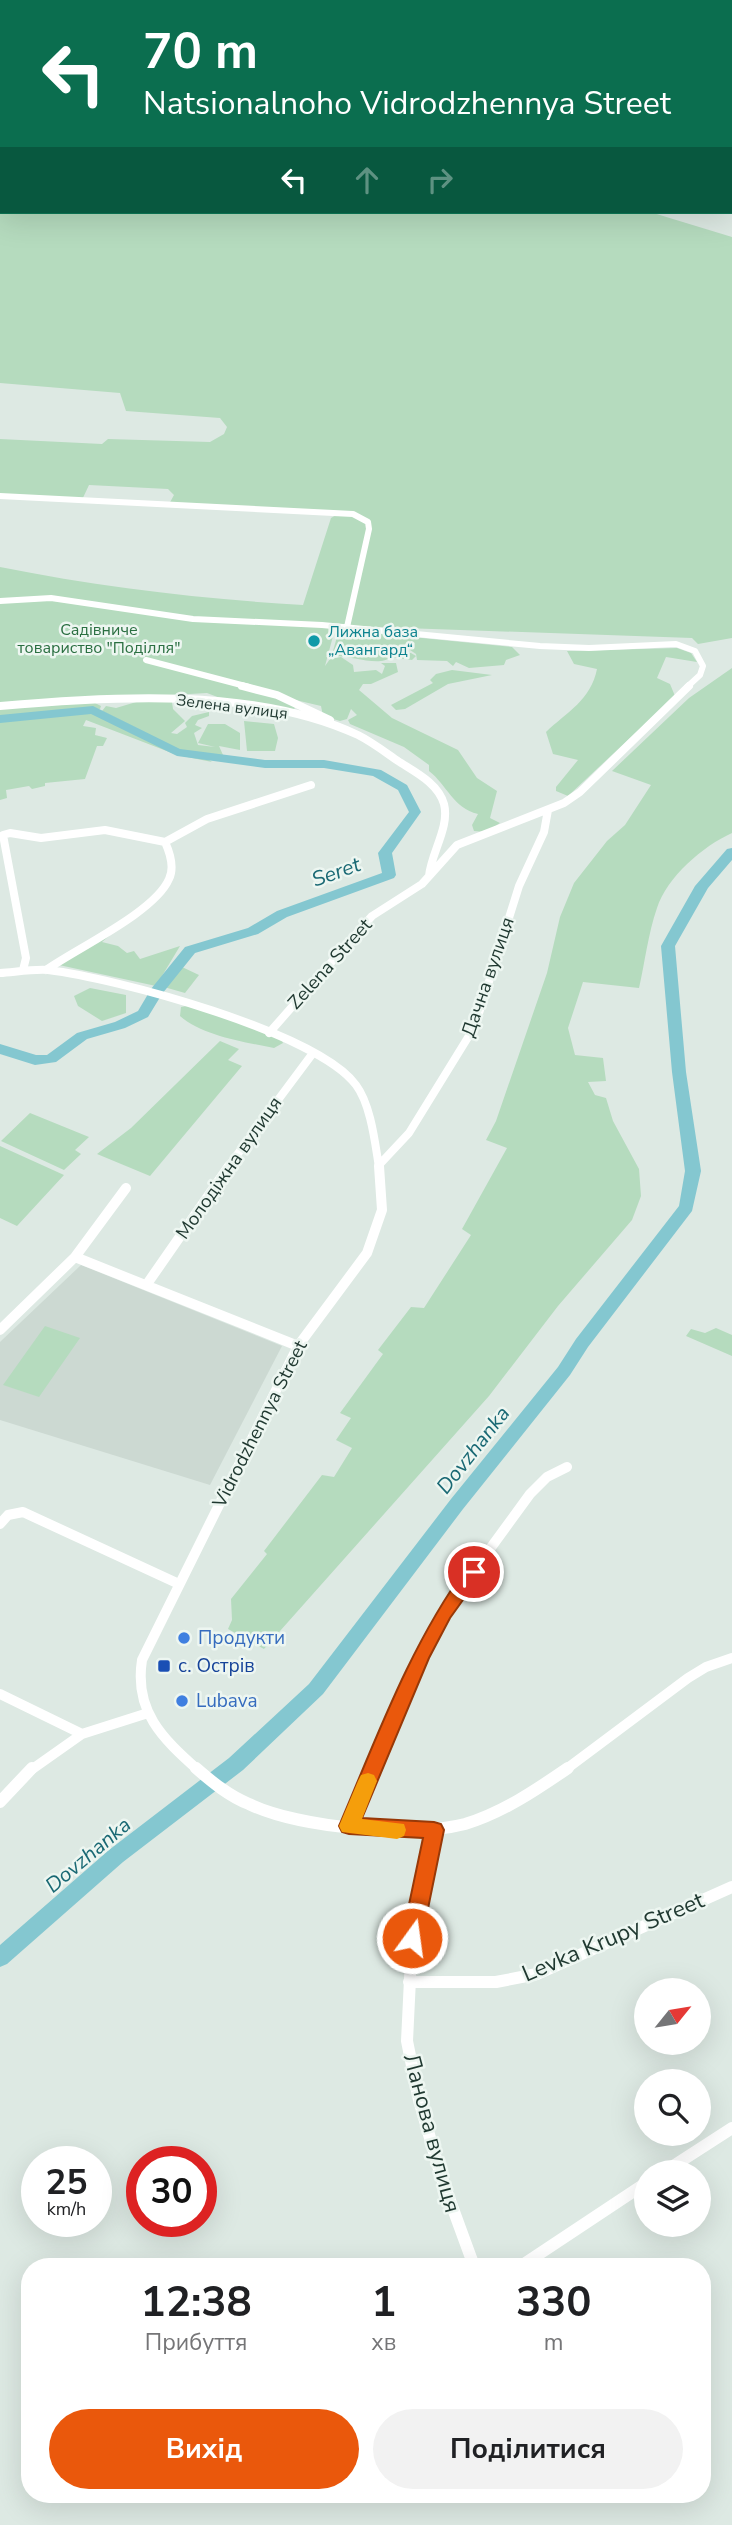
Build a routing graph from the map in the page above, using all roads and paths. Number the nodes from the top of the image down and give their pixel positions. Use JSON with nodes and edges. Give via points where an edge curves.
{"nodes":[{"id":1,"x":0,"y":496,"type":"edge"},
{"id":2,"x":0,"y":601,"type":"edge"},
{"id":3,"x":347,"y":627,"type":"junction"},
{"id":4,"x":146,"y":660,"type":"dead end"},
{"id":5,"x":0,"y":706,"type":"edge"},
{"id":6,"x":358,"y":736,"type":"junction"},
{"id":7,"x":311,"y":785,"type":"dead end"},
{"id":8,"x":548,"y":810,"type":"junction"},
{"id":9,"x":165,"y":842,"type":"junction"},
{"id":10,"x":429,"y":876,"type":"junction"},
{"id":11,"x":23,"y":970,"type":"junction"},
{"id":12,"x":46,"y":970,"type":"junction"},
{"id":13,"x":0,"y":973,"type":"edge"},
{"id":14,"x":134,"y":987,"type":"joint"},
{"id":15,"x":269,"y":1032,"type":"junction"},
{"id":16,"x":313,"y":1053,"type":"junction"},
{"id":17,"x":379,"y":1165,"type":"junction"},
{"id":18,"x":126,"y":1188,"type":"dead end"},
{"id":19,"x":75,"y":1257,"type":"junction"},
{"id":20,"x":147,"y":1284,"type":"junction"},
{"id":21,"x":0,"y":1330,"type":"edge"},
{"id":22,"x":298,"y":1346,"type":"junction"},
{"id":23,"x":568,"y":1467,"type":"dead end"},
{"id":24,"x":0,"y":1524,"type":"edge"},
{"id":25,"x":179,"y":1584,"type":"junction"},
{"id":26,"x":732,"y":1658,"type":"edge"},
{"id":27,"x":0,"y":1694,"type":"edge"},
{"id":28,"x":148,"y":1713,"type":"junction"},
{"id":29,"x":82,"y":1734,"type":"junction"},
{"id":30,"x":0,"y":1802,"type":"edge"},
{"id":31,"x":349,"y":1826,"type":"junction"},
{"id":32,"x":434,"y":1830,"type":"junction"},
{"id":33,"x":732,"y":1887,"type":"edge"},
{"id":34,"x":410,"y":1982,"type":"junction"},
{"id":35,"x":732,"y":2128,"type":"edge"},
{"id":36,"x":683,"y":2160,"type":"edge"},
{"id":37,"x":634,"y":2190,"type":"edge"},
{"id":38,"x":470,"y":2258,"type":"edge"},
{"id":39,"x":532,"y":2258,"type":"edge"}],
"edges":[{"from":1,"to":3,"type":"street","via":[[318,510],[362,517],[369,529]]},
{"from":2,"to":3,"type":"street","via":[[51,598],[193,619]]},
{"from":3,"to":8,"type":"street","name":"Zelena Street","via":[[552,647],[676,644],[695,652],[703,666],[686,690],[580,792]]},
{"from":4,"to":6,"type":"street","via":[[278,695]]},
{"from":5,"to":6,"type":"street","name":"Зелена вулиця","via":[[123,698],[220,702],[290,713]]},
{"from":6,"to":10,"type":"street","name":"Зелена вулиця","via":[[418,774],[442,799],[445,811]]},
{"from":7,"to":9,"type":"street","via":[[207,820]]},
{"from":8,"to":10,"type":"street","name":"Zelena Street","via":[[463,841]]},
{"from":8,"to":17,"type":"street","name":"Дачна вулиця","via":[[475,1026],[409,1133]]},
{"from":9,"to":11,"type":"street","via":[[105,830],[41,838],[5,834],[1,842],[22,929]]},
{"from":9,"to":12,"type":"street","via":[[172,864],[166,887]]},
{"from":10,"to":15,"type":"street","name":"Zelena Street","via":[[407,896],[372,916]]},
{"from":11,"to":12,"type":"street"},
{"from":11,"to":13,"type":"street"},
{"from":12,"to":14,"type":"street"},
{"from":14,"to":15,"type":"street","name":"Vidrodzhennya Street"},
{"from":15,"to":16,"type":"street","name":"Vidrodzhennya Street"},
{"from":16,"to":17,"type":"street","name":"Vidrodzhennya Street","via":[[356,1085]]},
{"from":16,"to":20,"type":"street","name":"Молодіжна вулиця"},
{"from":17,"to":22,"type":"street","name":"Vidrodzhennya Street","via":[[382,1210],[366,1253]]},
{"from":18,"to":19,"type":"street"},
{"from":19,"to":20,"type":"street"},
{"from":19,"to":21,"type":"street"},
{"from":20,"to":22,"type":"street"},
{"from":22,"to":25,"type":"street","name":"Vidrodzhennya Street"},
{"from":23,"to":31,"type":"street","via":[[554,1470],[528,1498],[444,1613],[420,1657]]},
{"from":24,"to":25,"type":"street","via":[[8,1515],[23,1512]]},
{"from":25,"to":28,"type":"street","name":"Vidrodzhennya Street","via":[[142,1660],[140,1690]]},
{"from":26,"to":32,"type":"street","name":"Vidrodzhennya Street","via":[[688,1678],[519,1799],[466,1824]]},
{"from":27,"to":29,"type":"street"},
{"from":28,"to":29,"type":"street"},
{"from":28,"to":31,"type":"street","name":"Vidrodzhennya Street","via":[[222,1791],[253,1806]]},
{"from":29,"to":30,"type":"street","via":[[33,1767]]},
{"from":31,"to":32,"type":"street","name":"Vidrodzhennya Street"},
{"from":32,"to":34,"type":"street","name":"Ланова вулиця","via":[[412,1938]]},
{"from":33,"to":34,"type":"street","name":"Levka Krupy Street","via":[[537,1974],[496,1982]]},
{"from":34,"to":38,"type":"street","name":"Ланова вулиця","via":[[407,2041],[419,2100]]},
{"from":35,"to":36,"type":"street"},
{"from":37,"to":39,"type":"street"}]}
